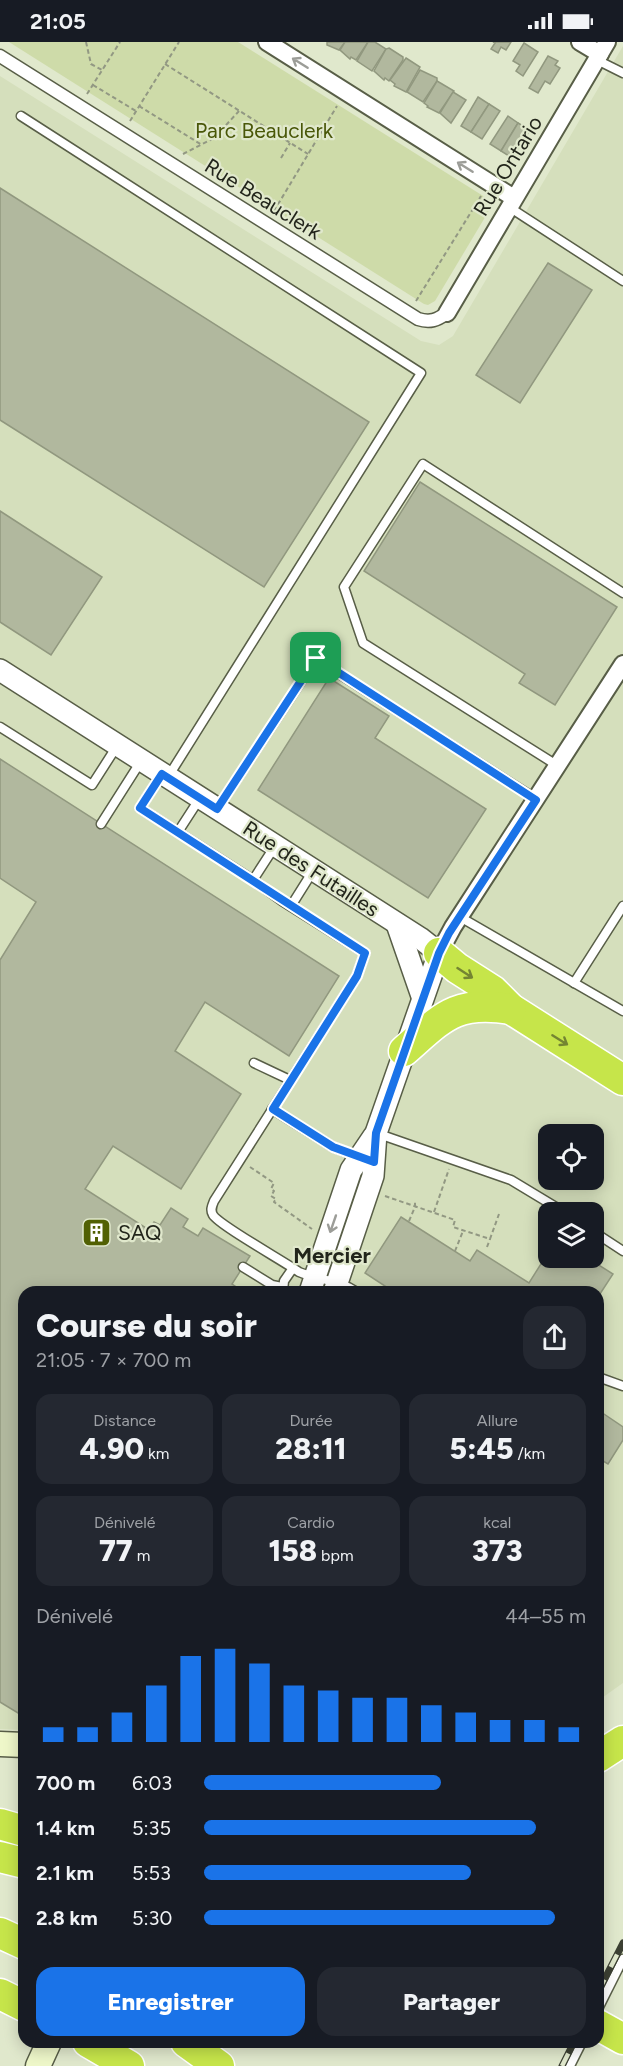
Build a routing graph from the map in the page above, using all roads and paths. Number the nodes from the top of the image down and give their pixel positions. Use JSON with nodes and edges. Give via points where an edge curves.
{"nodes":[{"id":1,"x":86,"y":42,"type":"edge"},
{"id":2,"x":120,"y":42,"type":"edge"},
{"id":3,"x":179,"y":42,"type":"edge"},
{"id":4,"x":267,"y":42,"type":"edge"},
{"id":5,"x":580,"y":42,"type":"edge"},
{"id":6,"x":601,"y":52,"type":"edge"},
{"id":7,"x":0,"y":56,"type":"edge"},
{"id":8,"x":165,"y":64,"type":"junction"},
{"id":9,"x":102,"y":70,"type":"junction"},
{"id":10,"x":623,"y":73,"type":"edge"},
{"id":11,"x":623,"y":78,"type":"edge"},
{"id":12,"x":93,"y":85,"type":"junction"},
{"id":13,"x":87,"y":94,"type":"dead end"},
{"id":14,"x":339,"y":103,"type":"dead end"},
{"id":15,"x":139,"y":106,"type":"junction"},
{"id":16,"x":136,"y":111,"type":"junction"},
{"id":17,"x":239,"y":111,"type":"junction"},
{"id":18,"x":21,"y":116,"type":"dead end"},
{"id":19,"x":130,"y":121,"type":"dead end"},
{"id":20,"x":290,"y":143,"type":"junction"},
{"id":21,"x":202,"y":145,"type":"junction"},
{"id":22,"x":308,"y":154,"type":"junction"},
{"id":23,"x":183,"y":155,"type":"dead end"},
{"id":24,"x":281,"y":158,"type":"dead end"},
{"id":25,"x":482,"y":193,"type":"dead end"},
{"id":26,"x":512,"y":202,"type":"junction"},
{"id":27,"x":274,"y":211,"type":"dead end"},
{"id":28,"x":623,"y":281,"type":"edge"},
{"id":29,"x":416,"y":301,"type":"dead end"},
{"id":30,"x":447,"y":313,"type":"joint"},
{"id":31,"x":623,"y":593,"type":"edge"},
{"id":32,"x":623,"y":664,"type":"edge"},
{"id":33,"x":0,"y":670,"type":"edge"},
{"id":34,"x":0,"y":726,"type":"edge"},
{"id":35,"x":117,"y":745,"type":"junction"},
{"id":36,"x":142,"y":760,"type":"junction"},
{"id":37,"x":558,"y":766,"type":"junction"},
{"id":38,"x":165,"y":776,"type":"junction"},
{"id":39,"x":536,"y":800,"type":"junction"},
{"id":40,"x":208,"y":803,"type":"junction"},
{"id":41,"x":101,"y":824,"type":"dead end"},
{"id":42,"x":178,"y":832,"type":"junction"},
{"id":43,"x":275,"y":846,"type":"junction"},
{"id":44,"x":313,"y":870,"type":"junction"},
{"id":45,"x":253,"y":880,"type":"junction"},
{"id":46,"x":291,"y":906,"type":"junction"},
{"id":47,"x":623,"y":906,"type":"edge"},
{"id":48,"x":460,"y":916,"type":"junction"},
{"id":49,"x":397,"y":924,"type":"junction"},
{"id":50,"x":439,"y":953,"type":"junction"},
{"id":51,"x":574,"y":982,"type":"junction"},
{"id":52,"x":422,"y":996,"type":"junction"},
{"id":53,"x":511,"y":1009,"type":"junction"},
{"id":54,"x":623,"y":1011,"type":"edge"},
{"id":55,"x":404,"y":1051,"type":"junction"},
{"id":56,"x":254,"y":1063,"type":"dead end"},
{"id":57,"x":291,"y":1080,"type":"junction"},
{"id":58,"x":623,"y":1080,"type":"edge"},
{"id":59,"x":273,"y":1109,"type":"junction"},
{"id":60,"x":376,"y":1133,"type":"junction"},
{"id":61,"x":367,"y":1160,"type":"junction"},
{"id":62,"x":449,"y":1169,"type":"dead end"},
{"id":63,"x":260,"y":1173,"type":"dead end"},
{"id":64,"x":383,"y":1195,"type":"dead end"},
{"id":65,"x":415,"y":1200,"type":"dead end"},
{"id":66,"x":547,"y":1202,"type":"edge"},
{"id":67,"x":415,"y":1207,"type":"junction"},
{"id":68,"x":434,"y":1213,"type":"junction"},
{"id":69,"x":499,"y":1214,"type":"dead end"},
{"id":70,"x":457,"y":1215,"type":"dead end"},
{"id":71,"x":409,"y":1221,"type":"dead end"},
{"id":72,"x":455,"y":1221,"type":"junction"},
{"id":73,"x":313,"y":1229,"type":"dead end"},
{"id":74,"x":463,"y":1230,"type":"junction"},
{"id":75,"x":490,"y":1239,"type":"junction"},
{"id":76,"x":604,"y":1239,"type":"edge"},
{"id":77,"x":487,"y":1247,"type":"dead end"},
{"id":78,"x":455,"y":1251,"type":"dead end"},
{"id":79,"x":623,"y":1251,"type":"edge"},
{"id":80,"x":243,"y":1267,"type":"dead end"},
{"id":81,"x":293,"y":1268,"type":"junction"},
{"id":82,"x":312,"y":1284,"type":"edge"},
{"id":83,"x":272,"y":1286,"type":"edge"},
{"id":84,"x":283,"y":1286,"type":"edge"},
{"id":85,"x":336,"y":1286,"type":"edge"},
{"id":86,"x":604,"y":1379,"type":"edge"},
{"id":87,"x":623,"y":1386,"type":"edge"},
{"id":88,"x":623,"y":1741,"type":"edge"},
{"id":89,"x":0,"y":1744,"type":"edge"},
{"id":90,"x":18,"y":1745,"type":"edge"},
{"id":91,"x":604,"y":1752,"type":"edge"},
{"id":92,"x":623,"y":1764,"type":"edge"},
{"id":93,"x":604,"y":1775,"type":"edge"},
{"id":94,"x":0,"y":1824,"type":"edge"},
{"id":95,"x":18,"y":1828,"type":"edge"},
{"id":96,"x":0,"y":1857,"type":"edge"},
{"id":97,"x":18,"y":1862,"type":"edge"},
{"id":98,"x":0,"y":1933,"type":"edge"},
{"id":99,"x":18,"y":1941,"type":"edge"},
{"id":100,"x":623,"y":1959,"type":"edge"},
{"id":101,"x":0,"y":1994,"type":"edge"},
{"id":102,"x":604,"y":1997,"type":"edge"},
{"id":103,"x":18,"y":2003,"type":"edge"},
{"id":104,"x":604,"y":2028,"type":"edge"},
{"id":105,"x":623,"y":2039,"type":"edge"},
{"id":106,"x":46,"y":2048,"type":"edge"},
{"id":107,"x":98,"y":2048,"type":"edge"},
{"id":108,"x":194,"y":2048,"type":"edge"},
{"id":109,"x":579,"y":2048,"type":"edge"},
{"id":110,"x":38,"y":2066,"type":"edge"},
{"id":111,"x":129,"y":2066,"type":"edge"},
{"id":112,"x":219,"y":2066,"type":"edge"},
{"id":113,"x":570,"y":2066,"type":"edge"}],
"edges":[{"from":1,"to":9,"type":"path","via":[[91,64]]},
{"from":2,"to":9,"type":"path"},
{"from":3,"to":8,"type":"path"},
{"from":26,"to":4,"type":"street","one_way":true},
{"from":5,"to":6,"type":"street"},
{"from":6,"to":10,"type":"lane"},
{"from":6,"to":26,"type":"street","name":"Rue Ontario"},
{"from":7,"to":30,"type":"street","name":"Rue Beauclerk","via":[[418,320],[437,320]]},
{"from":8,"to":15,"type":"path"},
{"from":8,"to":17,"type":"path"},
{"from":9,"to":12,"type":"path"},
{"from":10,"to":11,"type":"lane"},
{"from":12,"to":13,"type":"path"},
{"from":12,"to":16,"type":"path"},
{"from":14,"to":22,"type":"path"},
{"from":15,"to":16,"type":"path"},
{"from":15,"to":21,"type":"path"},
{"from":16,"to":19,"type":"path"},
{"from":17,"to":20,"type":"path"},
{"from":17,"to":21,"type":"path"},
{"from":18,"to":38,"type":"lane","via":[[421,373]]},
{"from":20,"to":22,"type":"path"},
{"from":20,"to":24,"type":"path"},
{"from":21,"to":23,"type":"path"},
{"from":22,"to":27,"type":"path"},
{"from":25,"to":29,"type":"path"},
{"from":26,"to":28,"type":"lane"},
{"from":26,"to":30,"type":"street","name":"Rue Ontario"},
{"from":31,"to":37,"type":"lane","via":[[423,464],[344,587],[363,643]]},
{"from":32,"to":37,"type":"street"},
{"from":33,"to":35,"type":"street","name":"Rue des Futailles"},
{"from":34,"to":35,"type":"lane","via":[[92,785]]},
{"from":35,"to":36,"type":"street","name":"Rue des Futailles"},
{"from":36,"to":38,"type":"street","name":"Rue des Futailles"},
{"from":36,"to":41,"type":"lane"},
{"from":37,"to":39,"type":"street"},
{"from":38,"to":40,"type":"street","name":"Rue des Futailles"},
{"from":38,"to":42,"type":"lane","via":[[140,808]]},
{"from":39,"to":40,"type":"lane","via":[[316,658]]},
{"from":39,"to":48,"type":"street"},
{"from":40,"to":42,"type":"lane"},
{"from":40,"to":43,"type":"street","name":"Rue des Futailles"},
{"from":42,"to":45,"type":"lane"},
{"from":43,"to":44,"type":"street","name":"Rue des Futailles"},
{"from":43,"to":45,"type":"lane"},
{"from":44,"to":46,"type":"lane"},
{"from":44,"to":49,"type":"street","name":"Rue des Futailles"},
{"from":45,"to":46,"type":"lane"},
{"from":46,"to":57,"type":"lane","via":[[365,953],[357,976]]},
{"from":47,"to":51,"type":"lane"},
{"from":48,"to":50,"type":"street"},
{"from":48,"to":51,"type":"lane"},
{"from":49,"to":50,"type":"street","name":"Rue des Futailles"},
{"from":49,"to":52,"type":"street"},
{"from":50,"to":52,"type":"street"},
{"from":50,"to":53,"type":"highway","one_way":true,"via":[[493,991]]},
{"from":51,"to":54,"type":"lane"},
{"from":52,"to":55,"type":"street"},
{"from":53,"to":55,"type":"highway","via":[[485,1005],[456,1011]]},
{"from":53,"to":58,"type":"highway","one_way":true},
{"from":55,"to":60,"type":"street"},
{"from":56,"to":57,"type":"lane"},
{"from":57,"to":59,"type":"lane"},
{"from":59,"to":61,"type":"lane","via":[[333,1147]]},
{"from":59,"to":81,"type":"lane","via":[[214,1201],[212,1212]]},
{"from":60,"to":61,"type":"street"},
{"from":60,"to":66,"type":"lane","via":[[511,1180]]},
{"from":61,"to":82,"type":"street","one_way":true,"via":[[351,1170]]},
{"from":61,"to":85,"type":"street","via":[[373,1176]]},
{"from":62,"to":68,"type":"path"},
{"from":63,"to":73,"type":"path","via":[[274,1183],[274,1202]]},
{"from":64,"to":67,"type":"path"},
{"from":65,"to":67,"type":"path"},
{"from":67,"to":68,"type":"path"},
{"from":67,"to":71,"type":"path"},
{"from":68,"to":72,"type":"path"},
{"from":69,"to":75,"type":"path"},
{"from":70,"to":72,"type":"path"},
{"from":72,"to":74,"type":"path","via":[[453,1227]]},
{"from":74,"to":75,"type":"path"},
{"from":74,"to":78,"type":"path"},
{"from":75,"to":77,"type":"path"},
{"from":76,"to":79,"type":"lane"},
{"from":80,"to":83,"type":"lane"},
{"from":81,"to":82,"type":"lane"},
{"from":81,"to":84,"type":"lane"},
{"from":82,"to":85,"type":"lane"},
{"from":86,"to":87,"type":"lane"},
{"from":88,"to":91,"type":"highway"},
{"from":89,"to":90,"type":"main road"},
{"from":92,"to":93,"type":"highway"},
{"from":94,"to":95,"type":"highway"},
{"from":96,"to":97,"type":"highway"},
{"from":98,"to":99,"type":"highway"},
{"from":100,"to":102,"type":"lane"},
{"from":101,"to":103,"type":"highway"},
{"from":104,"to":105,"type":"highway"},
{"from":106,"to":110,"type":"main road"},
{"from":107,"to":111,"type":"highway"},
{"from":108,"to":112,"type":"highway"},
{"from":109,"to":113,"type":"lane"}]}
